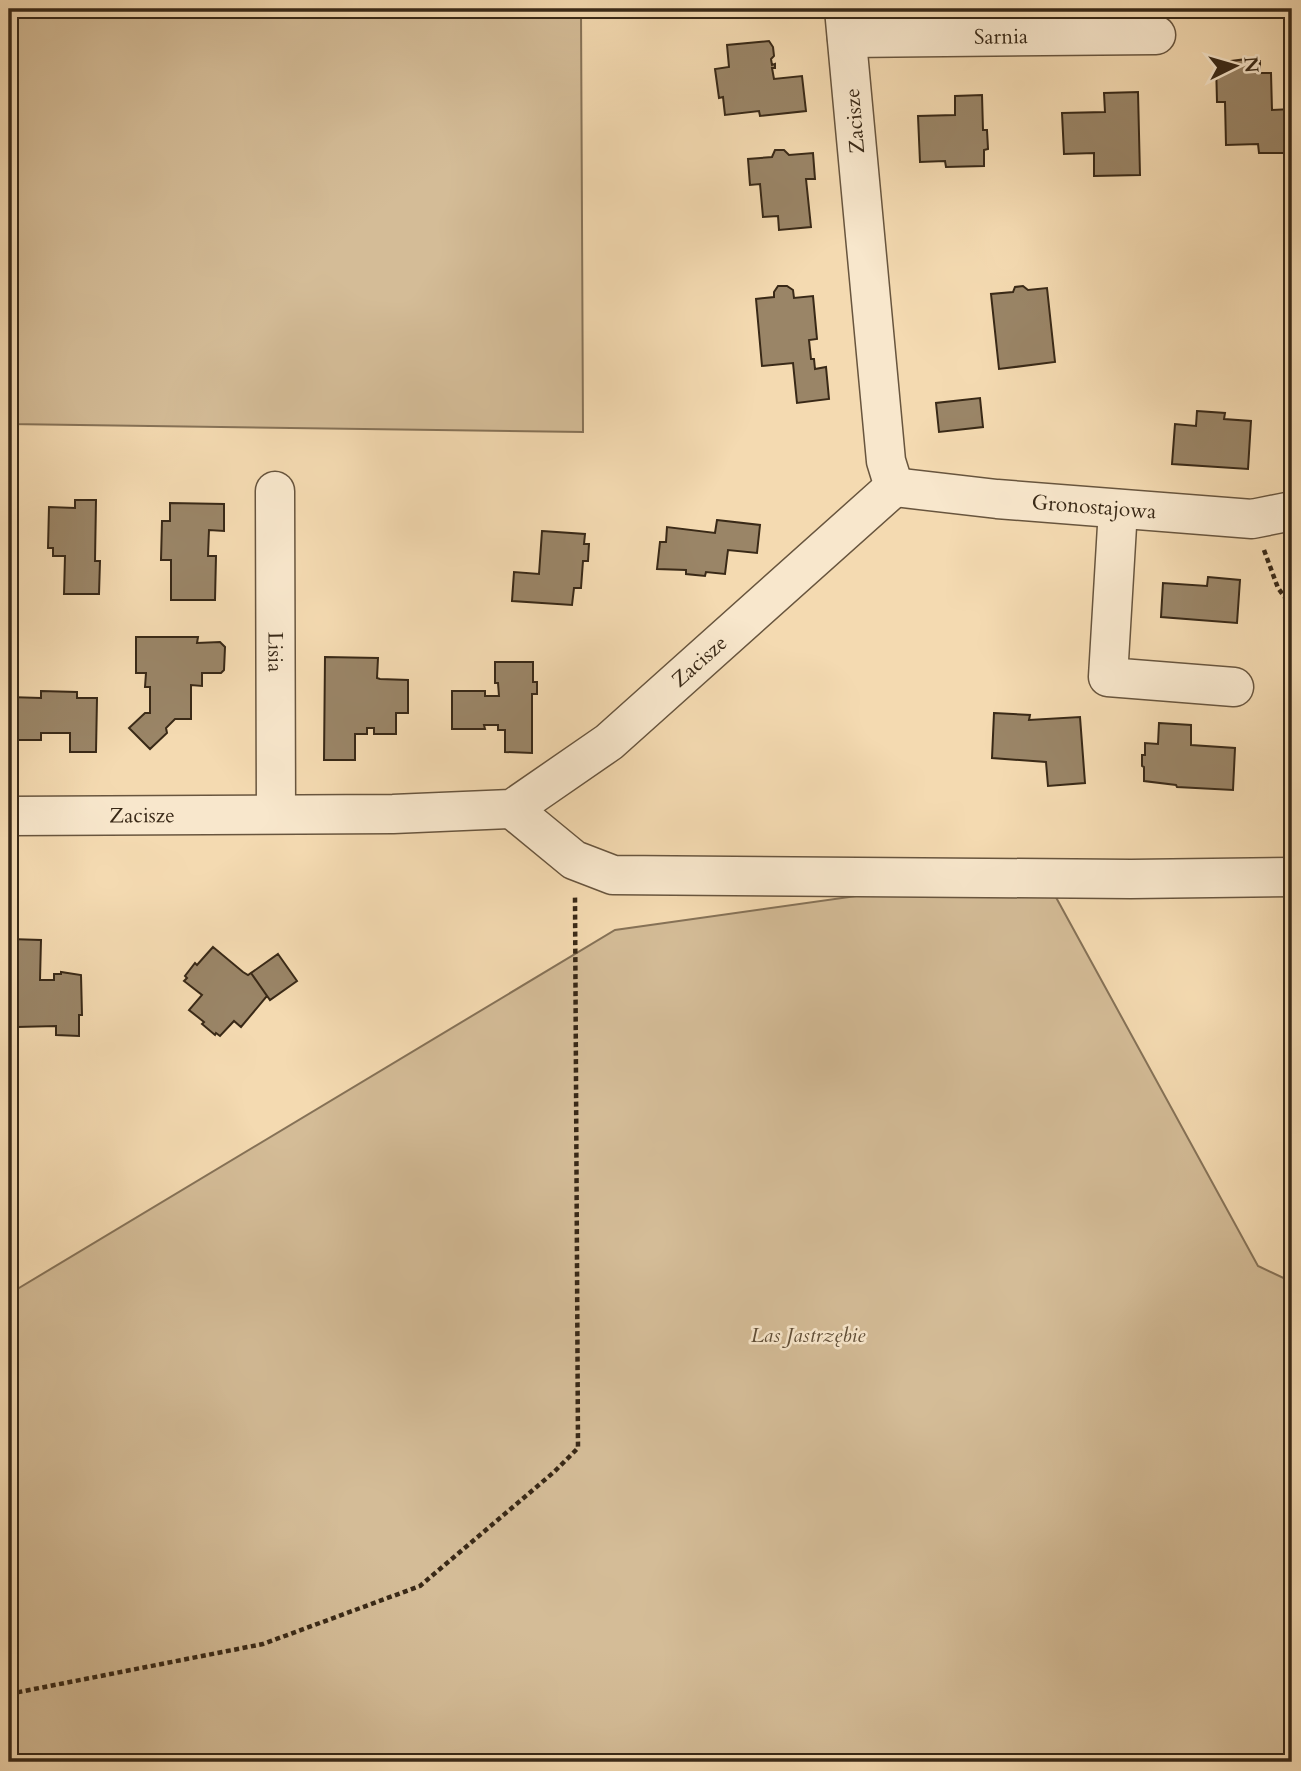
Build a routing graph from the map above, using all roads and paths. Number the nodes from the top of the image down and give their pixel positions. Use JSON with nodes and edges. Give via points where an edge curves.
{"nodes":[{"id":1,"x":846,"y":24,"type":"edge"},
{"id":2,"x":1156,"y":36,"type":"dead end"},
{"id":3,"x":894,"y":487,"type":"junction"},
{"id":4,"x":275,"y":491,"type":"dead end"},
{"id":5,"x":1118,"y":509,"type":"junction"},
{"id":6,"x":1292,"y":511,"type":"edge"},
{"id":7,"x":1252,"y":519,"type":"junction"},
{"id":8,"x":1292,"y":607,"type":"edge"},
{"id":9,"x":1234,"y":687,"type":"dead end"},
{"id":10,"x":512,"y":809,"type":"junction"},
{"id":11,"x":276,"y":814,"type":"junction"},
{"id":12,"x":9,"y":816,"type":"edge"},
{"id":13,"x":574,"y":860,"type":"junction"},
{"id":14,"x":1292,"y":877,"type":"edge"},
{"id":15,"x":9,"y":1694,"type":"edge"}],
"edges":[{"from":1,"to":2,"type":"street","name":"Sarnia"},
{"from":1,"to":3,"type":"street","name":"Zacisze","via":[[886,461]]},
{"from":3,"to":5,"type":"street","name":"Gronostajowa"},
{"from":3,"to":10,"type":"street","name":"Zacisze","via":[[609,742]]},
{"from":4,"to":11,"type":"street","name":"Lisia"},
{"from":5,"to":7,"type":"street","name":"Gronostajowa"},
{"from":5,"to":9,"type":"street","via":[[1108,677]]},
{"from":6,"to":7,"type":"street","name":"Gronostajowa"},
{"from":7,"to":8,"type":"path","via":[[1278,588]]},
{"from":10,"to":11,"type":"street","name":"Zacisze"},
{"from":10,"to":13,"type":"street"},
{"from":11,"to":12,"type":"street","name":"Zacisze"},
{"from":13,"to":14,"type":"street","via":[[613,875]]},
{"from":13,"to":15,"type":"path","via":[[578,1448],[420,1586],[263,1644]]}]}
